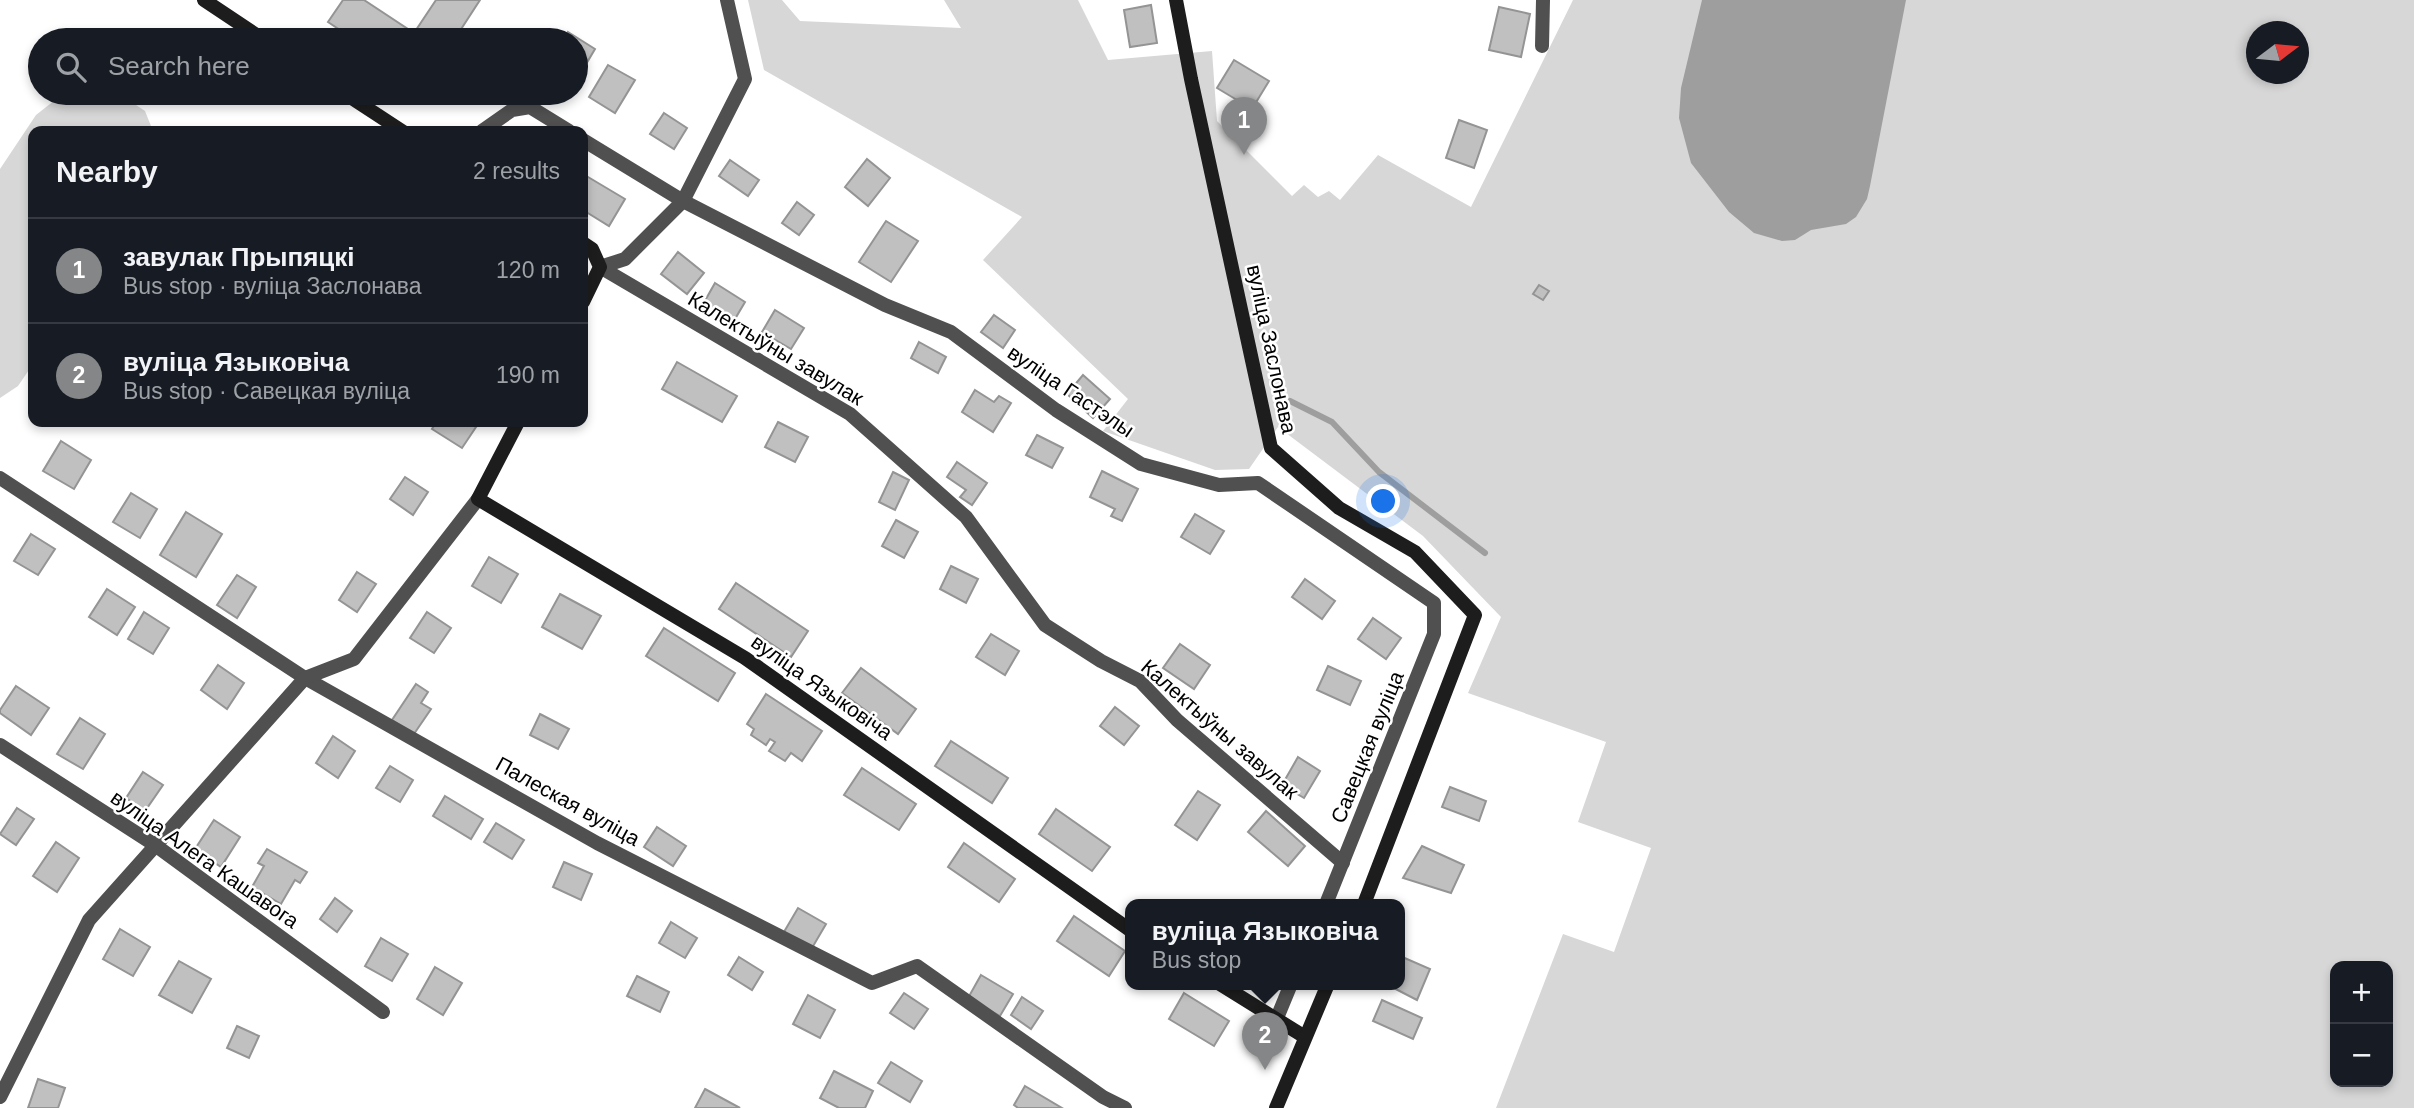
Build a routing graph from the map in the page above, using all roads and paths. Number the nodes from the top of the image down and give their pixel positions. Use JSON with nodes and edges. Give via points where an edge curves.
{"nodes":[{"id":1,"x":204,"y":0,"type":"edge"},
{"id":2,"x":727,"y":0,"type":"edge"},
{"id":3,"x":1176,"y":0,"type":"edge"},
{"id":4,"x":1543,"y":0,"type":"edge"},
{"id":5,"x":246,"y":28,"type":"edge"},
{"id":6,"x":1542,"y":46,"type":"dead end"},
{"id":7,"x":362,"y":105,"type":"edge"},
{"id":8,"x":394,"y":126,"type":"edge"},
{"id":9,"x":489,"y":126,"type":"edge"},
{"id":10,"x":561,"y":126,"type":"edge"},
{"id":11,"x":588,"y":142,"type":"edge"},
{"id":12,"x":683,"y":201,"type":"junction"},
{"id":13,"x":588,"y":246,"type":"edge"},
{"id":14,"x":600,"y":267,"type":"junction"},
{"id":15,"x":588,"y":292,"type":"edge"},
{"id":16,"x":515,"y":427,"type":"edge"},
{"id":17,"x":0,"y":478,"type":"edge"},
{"id":18,"x":478,"y":499,"type":"junction"},
{"id":19,"x":1434,"y":604,"type":"joint"},
{"id":20,"x":305,"y":678,"type":"junction"},
{"id":21,"x":0,"y":745,"type":"edge"},
{"id":22,"x":155,"y":845,"type":"junction"},
{"id":23,"x":1343,"y":863,"type":"junction"},
{"id":24,"x":1328,"y":899,"type":"edge"},
{"id":25,"x":1366,"y":899,"type":"edge"},
{"id":26,"x":1125,"y":926,"type":"edge"},
{"id":27,"x":1230,"y":990,"type":"edge"},
{"id":28,"x":1289,"y":990,"type":"edge"},
{"id":29,"x":1325,"y":990,"type":"edge"},
{"id":30,"x":383,"y":1012,"type":"dead end"},
{"id":31,"x":1277,"y":1018,"type":"junction"},
{"id":32,"x":1305,"y":1037,"type":"junction"},
{"id":33,"x":0,"y":1097,"type":"edge"},
{"id":34,"x":1125,"y":1108,"type":"edge"},
{"id":35,"x":1276,"y":1108,"type":"edge"}],
"edges":[{"from":1,"to":5,"type":"street"},
{"from":2,"to":12,"type":"street","via":[[745,79]]},
{"from":3,"to":25,"type":"street","name":"вуліца Заслонава","via":[[1271,447],[1339,508],[1415,552],[1475,615]]},
{"from":4,"to":6,"type":"street"},
{"from":7,"to":8,"type":"street"},
{"from":9,"to":10,"type":"street","via":[[512,110],[530,107]]},
{"from":11,"to":12,"type":"street","name":"вуліца Гастэлы"},
{"from":12,"to":14,"type":"street","via":[[625,259]]},
{"from":12,"to":19,"type":"street","name":"вуліца Гастэлы","via":[[885,305],[951,332],[1056,411],[1141,464],[1219,485],[1258,483]]},
{"from":13,"to":14,"type":"street","name":"Калектыўны завулак"},
{"from":14,"to":15,"type":"street"},
{"from":14,"to":23,"type":"street","name":"Калектыўны завулак","via":[[850,414],[966,517],[1045,625],[1140,681],[1177,720]]},
{"from":16,"to":18,"type":"street"},
{"from":17,"to":20,"type":"street","name":"Палеская вуліца"},
{"from":18,"to":20,"type":"street","via":[[354,659]]},
{"from":18,"to":26,"type":"street","name":"вуліца Языковіча","via":[[746,659]]},
{"from":19,"to":23,"type":"street","name":"Савецкая вуліца","via":[[1434,634]]},
{"from":20,"to":22,"type":"street"},
{"from":20,"to":34,"type":"street","name":"Палеская вуліца","via":[[597,843],[872,983],[917,966]]},
{"from":21,"to":22,"type":"street","name":"вуліца Алега Кашавога"},
{"from":22,"to":30,"type":"street","name":"вуліца Алега Кашавога"},
{"from":22,"to":33,"type":"street","via":[[89,920]]},
{"from":23,"to":24,"type":"street","name":"Савецкая вуліца"},
{"from":27,"to":31,"type":"street"},
{"from":28,"to":31,"type":"street"},
{"from":29,"to":32,"type":"street"},
{"from":31,"to":32,"type":"street"},
{"from":32,"to":35,"type":"street"}]}
